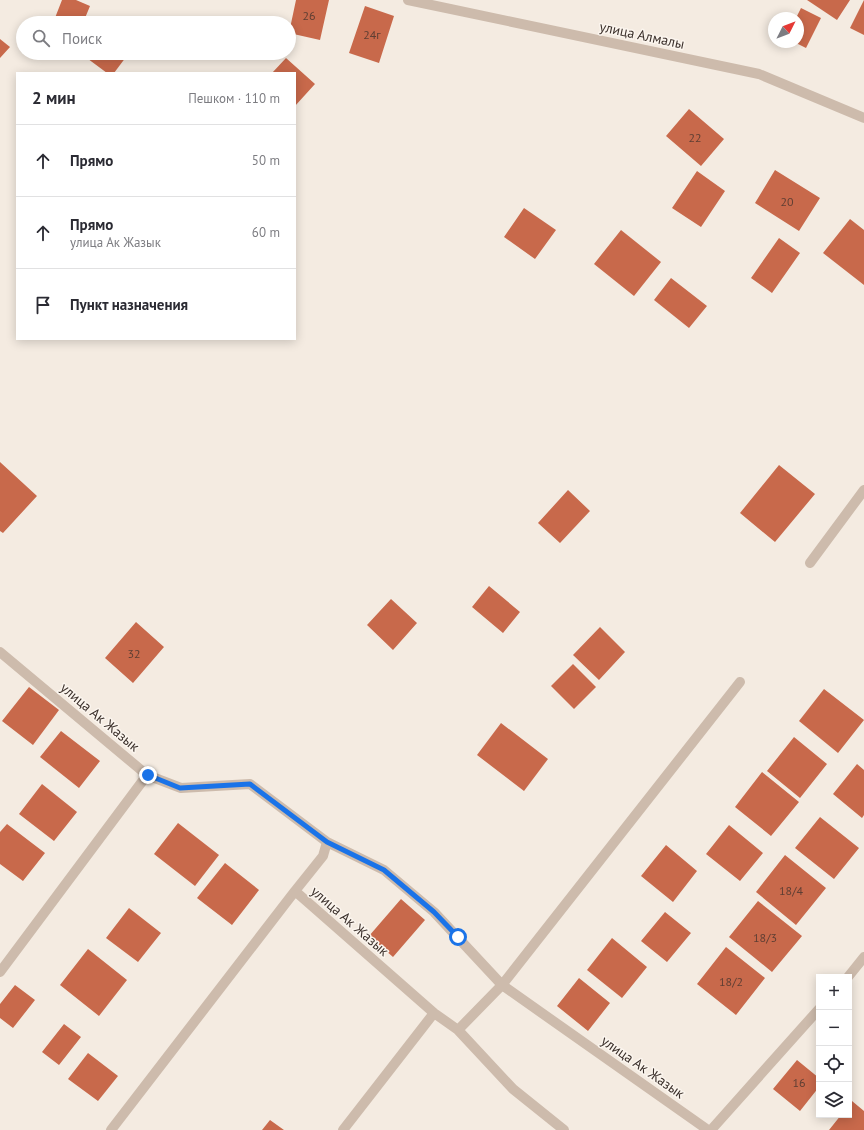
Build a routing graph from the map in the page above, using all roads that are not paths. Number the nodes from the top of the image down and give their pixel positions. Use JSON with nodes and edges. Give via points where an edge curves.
{"nodes":[{"id":1,"x":408,"y":0,"type":"edge"},
{"id":2,"x":864,"y":118,"type":"edge"},
{"id":3,"x":864,"y":490,"type":"edge"},
{"id":4,"x":810,"y":563,"type":"dead end"},
{"id":5,"x":0,"y":652,"type":"edge"},
{"id":6,"x":740,"y":682,"type":"dead end"},
{"id":7,"x":148,"y":775,"type":"junction"},
{"id":8,"x":327,"y":842,"type":"junction"},
{"id":9,"x":295,"y":891,"type":"junction"},
{"id":10,"x":864,"y":957,"type":"edge"},
{"id":11,"x":0,"y":972,"type":"edge"},
{"id":12,"x":850,"y":974,"type":"edge"},
{"id":13,"x":502,"y":985,"type":"junction"},
{"id":14,"x":818,"y":1010,"type":"edge"},
{"id":15,"x":434,"y":1013,"type":"junction"},
{"id":16,"x":458,"y":1030,"type":"junction"},
{"id":17,"x":111,"y":1130,"type":"edge"},
{"id":18,"x":343,"y":1130,"type":"edge"},
{"id":19,"x":564,"y":1130,"type":"edge"},
{"id":20,"x":709,"y":1130,"type":"edge"}],
"edges":[{"from":1,"to":2,"type":"street","name":"улица Алмалы","via":[[759,74]]},
{"from":3,"to":4,"type":"street"},
{"from":5,"to":7,"type":"street","name":"улица Ак Жазык"},
{"from":6,"to":13,"type":"street"},
{"from":7,"to":8,"type":"street","name":"улица Ак Жазык","via":[[180,788],[250,784]]},
{"from":7,"to":11,"type":"street"},
{"from":8,"to":9,"type":"street","name":"улица Ак Жазык","via":[[323,856]]},
{"from":8,"to":13,"type":"street","name":"улица Ак Жазык","via":[[384,870],[434,912]]},
{"from":9,"to":15,"type":"street","name":"улица Ак Жазык"},
{"from":9,"to":17,"type":"street"},
{"from":10,"to":12,"type":"street"},
{"from":13,"to":16,"type":"street"},
{"from":13,"to":20,"type":"street","name":"улица Ак Жазык"},
{"from":14,"to":20,"type":"street"},
{"from":15,"to":16,"type":"street","name":"улица Ак Жазык"},
{"from":15,"to":18,"type":"street"},
{"from":16,"to":19,"type":"street","name":"улица Ак Жазык","via":[[513,1089]]}]}
